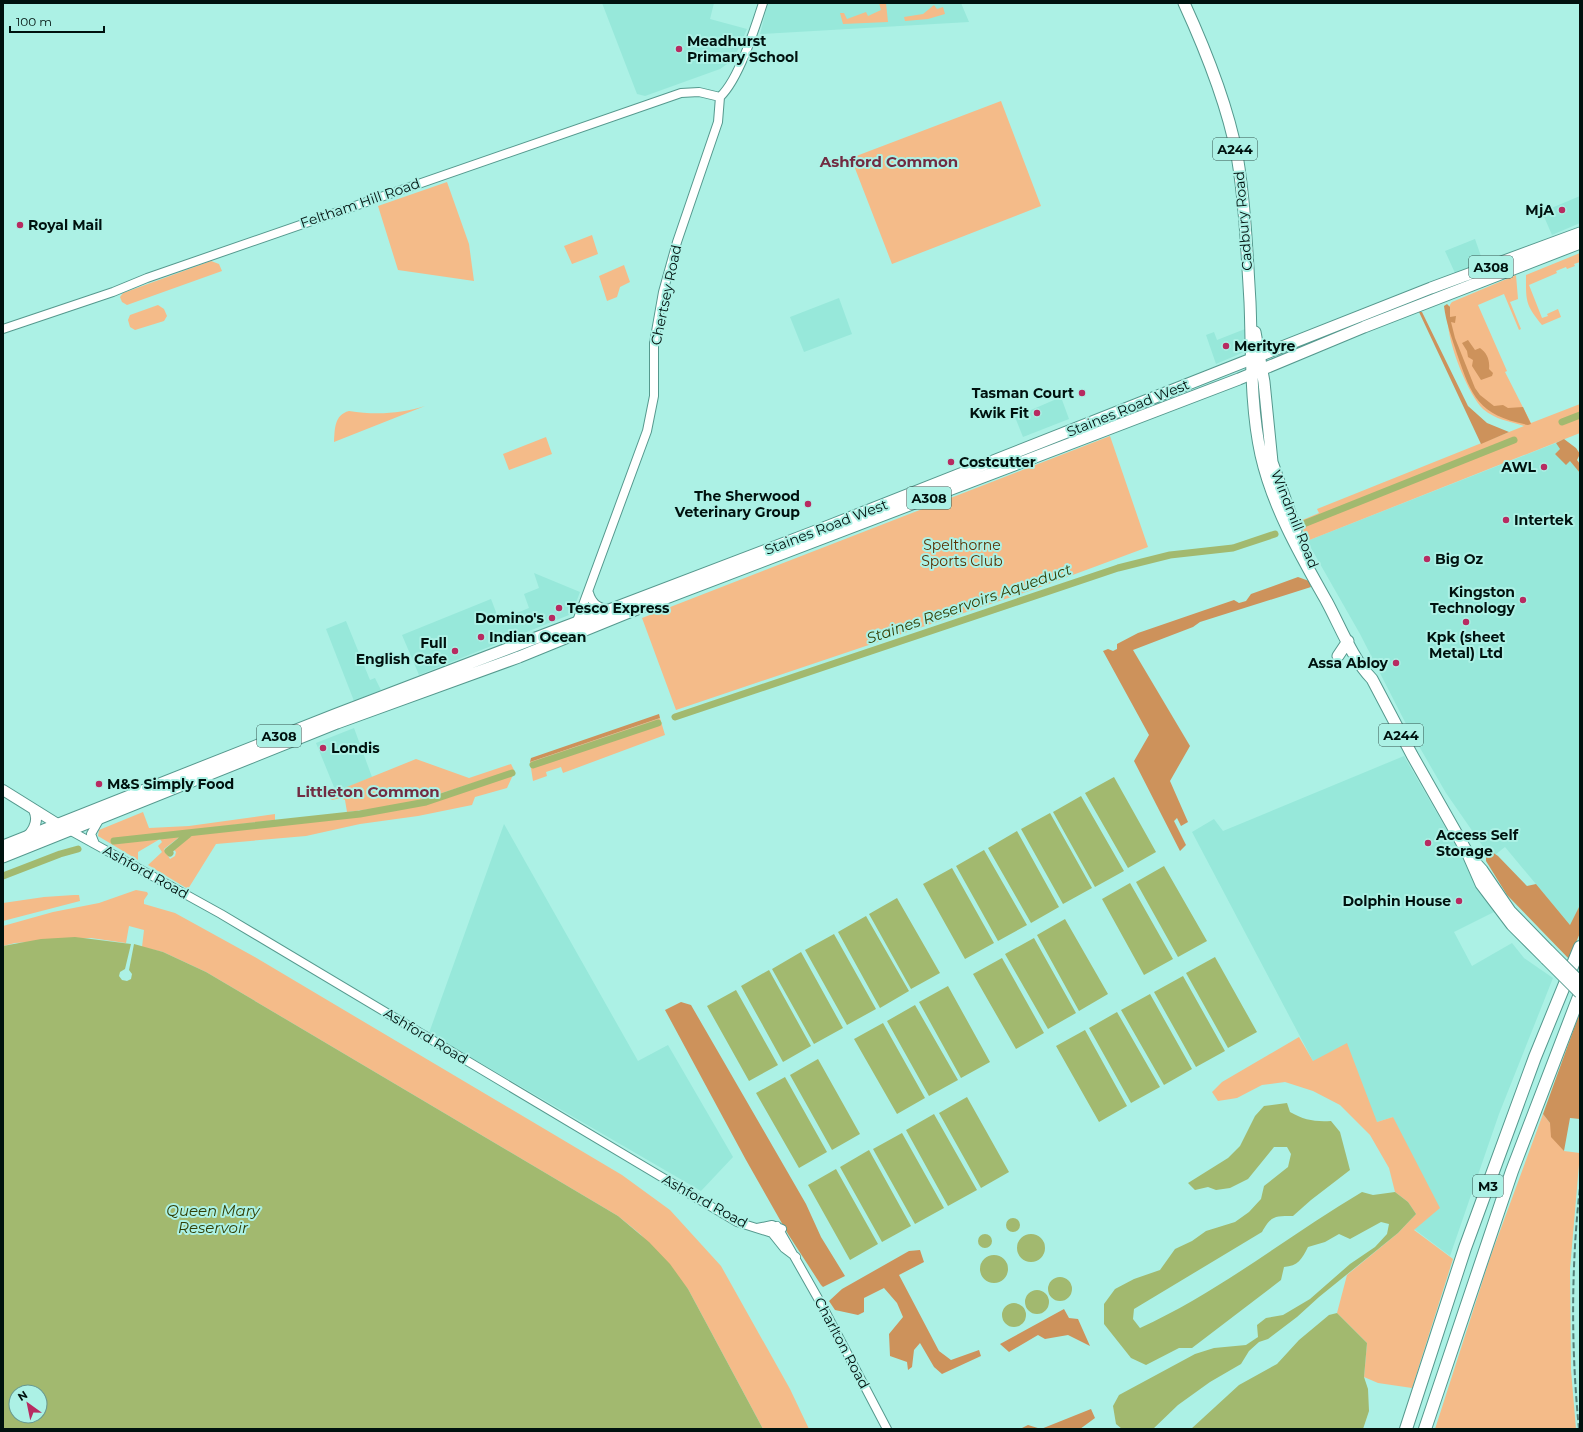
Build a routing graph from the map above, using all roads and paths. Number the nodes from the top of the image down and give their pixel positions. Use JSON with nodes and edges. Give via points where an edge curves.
{"nodes":[{"id":1,"x":763,"y":3,"type":"edge"},
{"id":2,"x":1184,"y":3,"type":"edge"},
{"id":3,"x":720,"y":97,"type":"junction"},
{"id":4,"x":1580,"y":233,"type":"edge"},
{"id":5,"x":1580,"y":243,"type":"edge"},
{"id":6,"x":3,"y":329,"type":"edge"},
{"id":7,"x":1256,"y":357,"type":"junction"},
{"id":8,"x":1257,"y":372,"type":"junction"},
{"id":9,"x":1279,"y":498,"type":"junction"},
{"id":10,"x":589,"y":593,"type":"junction"},
{"id":11,"x":607,"y":610,"type":"junction"},
{"id":12,"x":578,"y":620,"type":"junction"},
{"id":13,"x":596,"y":625,"type":"junction"},
{"id":14,"x":553,"y":631,"type":"junction"},
{"id":15,"x":571,"y":636,"type":"junction"},
{"id":16,"x":1348,"y":641,"type":"junction"},
{"id":17,"x":1338,"y":656,"type":"dead end"},
{"id":18,"x":1372,"y":679,"type":"junction"},
{"id":19,"x":3,"y":790,"type":"edge"},
{"id":20,"x":34,"y":810,"type":"junction"},
{"id":21,"x":99,"y":820,"type":"junction"},
{"id":22,"x":58,"y":824,"type":"junction"},
{"id":23,"x":71,"y":831,"type":"junction"},
{"id":24,"x":27,"y":837,"type":"junction"},
{"id":25,"x":95,"y":844,"type":"junction"},
{"id":26,"x":3,"y":846,"type":"edge"},
{"id":27,"x":3,"y":857,"type":"edge"},
{"id":28,"x":1580,"y":947,"type":"edge"},
{"id":29,"x":1547,"y":955,"type":"junction"},
{"id":30,"x":1580,"y":982,"type":"edge"},
{"id":31,"x":1580,"y":994,"type":"edge"},
{"id":32,"x":777,"y":1226,"type":"joint"},
{"id":33,"x":756,"y":1228,"type":"junction"},
{"id":34,"x":796,"y":1257,"type":"junction"},
{"id":35,"x":887,"y":1429,"type":"edge"},
{"id":36,"x":1406,"y":1429,"type":"edge"},
{"id":37,"x":1425,"y":1429,"type":"edge"}],
"edges":[{"from":1,"to":3,"type":"street","via":[[742,60],[727,91]]},
{"from":2,"to":7,"type":"main road","name":"Cadbury Road","number":"A244","via":[[1209,63],[1236,154],[1243,199]]},
{"from":3,"to":6,"type":"street","name":"Feltham Hill Road","via":[[699,92],[681,92]]},
{"from":3,"to":10,"type":"street","name":"Chertsey Road","via":[[718,122],[673,255],[660,307],[654,343],[654,396],[647,430]]},
{"from":4,"to":7,"type":"main road","name":"Staines Road West","number":"A308"},
{"from":5,"to":8,"type":"main road","number":"A308","via":[[1364,327]]},
{"from":7,"to":8,"type":"main road"},
{"from":7,"to":11,"type":"main road","name":"Staines Road West","number":"A308"},
{"from":8,"to":9,"type":"main road","name":"Windmill Road","number":"A244","via":[[1258,439]]},
{"from":8,"to":13,"type":"main road","number":"A308"},
{"from":9,"to":16,"type":"main road","name":"Windmill Road","number":"A244","via":[[1302,556]]},
{"from":9,"to":18,"type":"main road","name":"Windmill Road","number":"A244","via":[[1313,566],[1372,670]]},
{"from":10,"to":11,"type":"street","via":[[592,602]]},
{"from":10,"to":12,"type":"street","name":"Chertsey Road"},
{"from":11,"to":12,"type":"main road","name":"Staines Road West","number":"A308"},
{"from":12,"to":13,"type":"main road","via":[[582,624]]},
{"from":12,"to":14,"type":"main road","number":"A308"},
{"from":12,"to":15,"type":"street","name":"Chertsey Road"},
{"from":13,"to":15,"type":"main road","number":"A308"},
{"from":14,"to":15,"type":"main road"},
{"from":14,"to":22,"type":"main road","number":"A308"},
{"from":15,"to":21,"type":"main road","number":"A308","via":[[364,713]]},
{"from":16,"to":17,"type":"main road"},
{"from":16,"to":18,"type":"main road","name":"Windmill Road","number":"A244"},
{"from":18,"to":29,"type":"main road","name":"Windmill Road","number":"A244","via":[[1468,854],[1510,911]]},
{"from":19,"to":20,"type":"main road"},
{"from":20,"to":22,"type":"main road"},
{"from":20,"to":24,"type":"main road","via":[[34,827]]},
{"from":21,"to":23,"type":"main road","number":"A308"},
{"from":21,"to":25,"type":"street","name":"Ashford Road","via":[[91,834]]},
{"from":22,"to":23,"type":"main road"},
{"from":22,"to":24,"type":"main road","number":"A308"},
{"from":23,"to":25,"type":"street","name":"Ashford Road"},
{"from":23,"to":27,"type":"main road","number":"A308"},
{"from":24,"to":26,"type":"main road","number":"A308"},
{"from":25,"to":33,"type":"street","name":"Ashford Road","via":[[221,914],[737,1222]]},
{"from":28,"to":36,"type":"highway","number":"M3","via":[[1535,1057],[1465,1248]]},
{"from":29,"to":30,"type":"main road","name":"Windmill Road","number":"A244","bridge":true},
{"from":29,"to":31,"type":"main road","name":"Windmill Road","number":"A244","bridge":true},
{"from":31,"to":37,"type":"highway","number":"M3","via":[[1512,1171]]},
{"from":32,"to":33,"type":"street","name":"Ashford Road"},
{"from":32,"to":34,"type":"street","name":"Charlton Road","via":[[785,1232]]},
{"from":33,"to":34,"type":"street","name":"Ashford Road","via":[[772,1233],[784,1248]]},
{"from":34,"to":35,"type":"street","name":"Charlton Road"}]}
